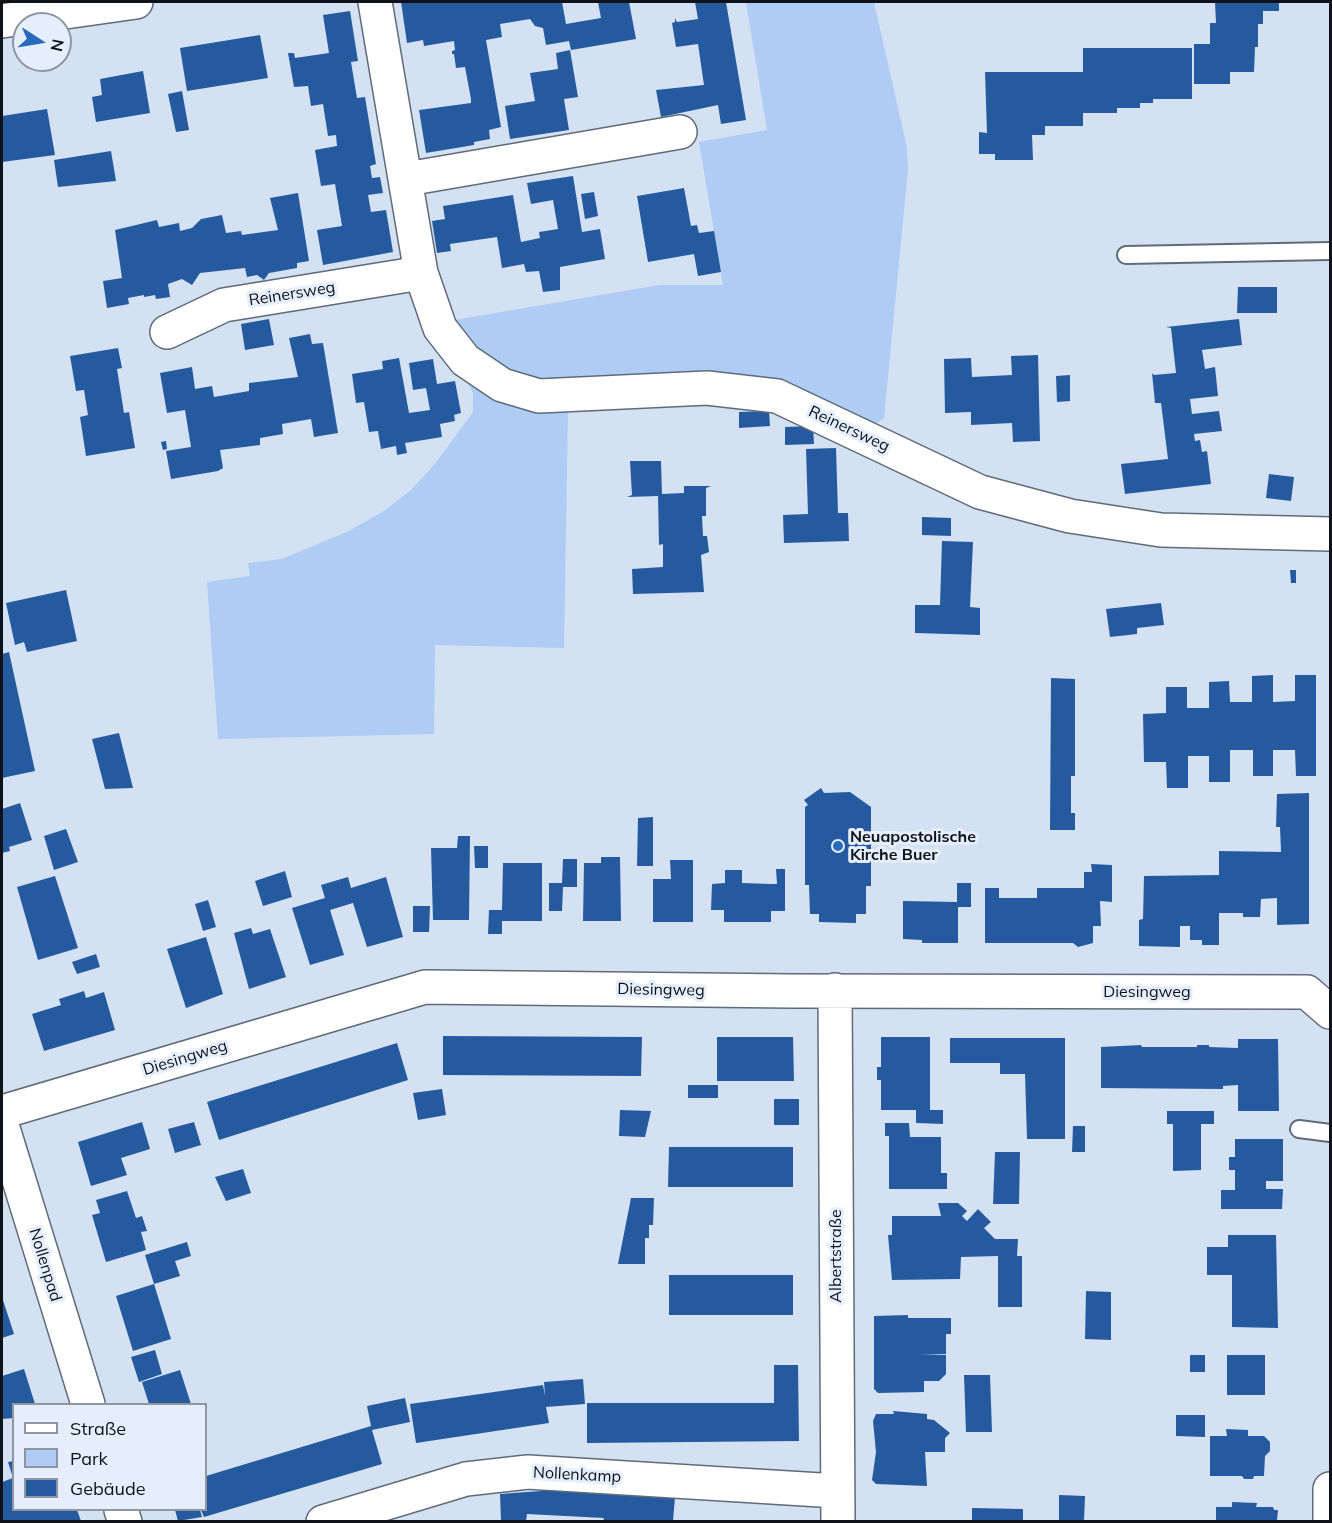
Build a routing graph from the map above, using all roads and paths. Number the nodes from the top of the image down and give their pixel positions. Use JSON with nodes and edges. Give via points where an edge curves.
{"nodes":[{"id":1,"x":136,"y":2,"type":"edge"},
{"id":2,"x":375,"y":2,"type":"edge"},
{"id":3,"x":2,"y":21,"type":"edge"},
{"id":4,"x":680,"y":132,"type":"dead end"},
{"id":5,"x":407,"y":179,"type":"junction"},
{"id":6,"x":1330,"y":251,"type":"edge"},
{"id":7,"x":1126,"y":255,"type":"dead end"},
{"id":8,"x":421,"y":273,"type":"junction"},
{"id":9,"x":167,"y":332,"type":"dead end"},
{"id":10,"x":1330,"y":534,"type":"edge"},
{"id":11,"x":835,"y":990,"type":"junction"},
{"id":12,"x":1330,"y":1012,"type":"edge"},
{"id":13,"x":2,"y":1112,"type":"edge"},
{"id":14,"x":2,"y":1125,"type":"edge"},
{"id":15,"x":1299,"y":1129,"type":"dead end"},
{"id":16,"x":1330,"y":1133,"type":"edge"},
{"id":17,"x":88,"y":1403,"type":"edge"},
{"id":18,"x":1330,"y":1489,"type":"edge"},
{"id":19,"x":838,"y":1506,"type":"edge"},
{"id":20,"x":323,"y":1521,"type":"edge"},
{"id":21,"x":1330,"y":1521,"type":"edge"}],
"edges":[{"from":1,"to":3,"type":"street"},
{"from":2,"to":5,"type":"street","name":"Reinersweg"},
{"from":4,"to":5,"type":"street"},
{"from":5,"to":8,"type":"street","name":"Reinersweg"},
{"from":6,"to":7,"type":"lane"},
{"from":8,"to":9,"type":"street","name":"Reinersweg","via":[[224,305]]},
{"from":8,"to":10,"type":"street","name":"Reinersweg","via":[[440,328],[465,360],[501,385],[539,396],[707,388],[777,396],[980,492],[1070,516],[1161,530]]},
{"from":11,"to":12,"type":"street","name":"Diesingweg","via":[[1307,992]]},
{"from":11,"to":13,"type":"street","name":"Diesingweg","via":[[425,987]]},
{"from":11,"to":19,"type":"street","name":"Albertstraße"},
{"from":14,"to":17,"type":"street","name":"Nollenpad"},
{"from":15,"to":16,"type":"lane"},
{"from":18,"to":21,"type":"street"},
{"from":19,"to":20,"type":"street","name":"Nollenkamp","via":[[528,1472],[466,1479]]}]}
